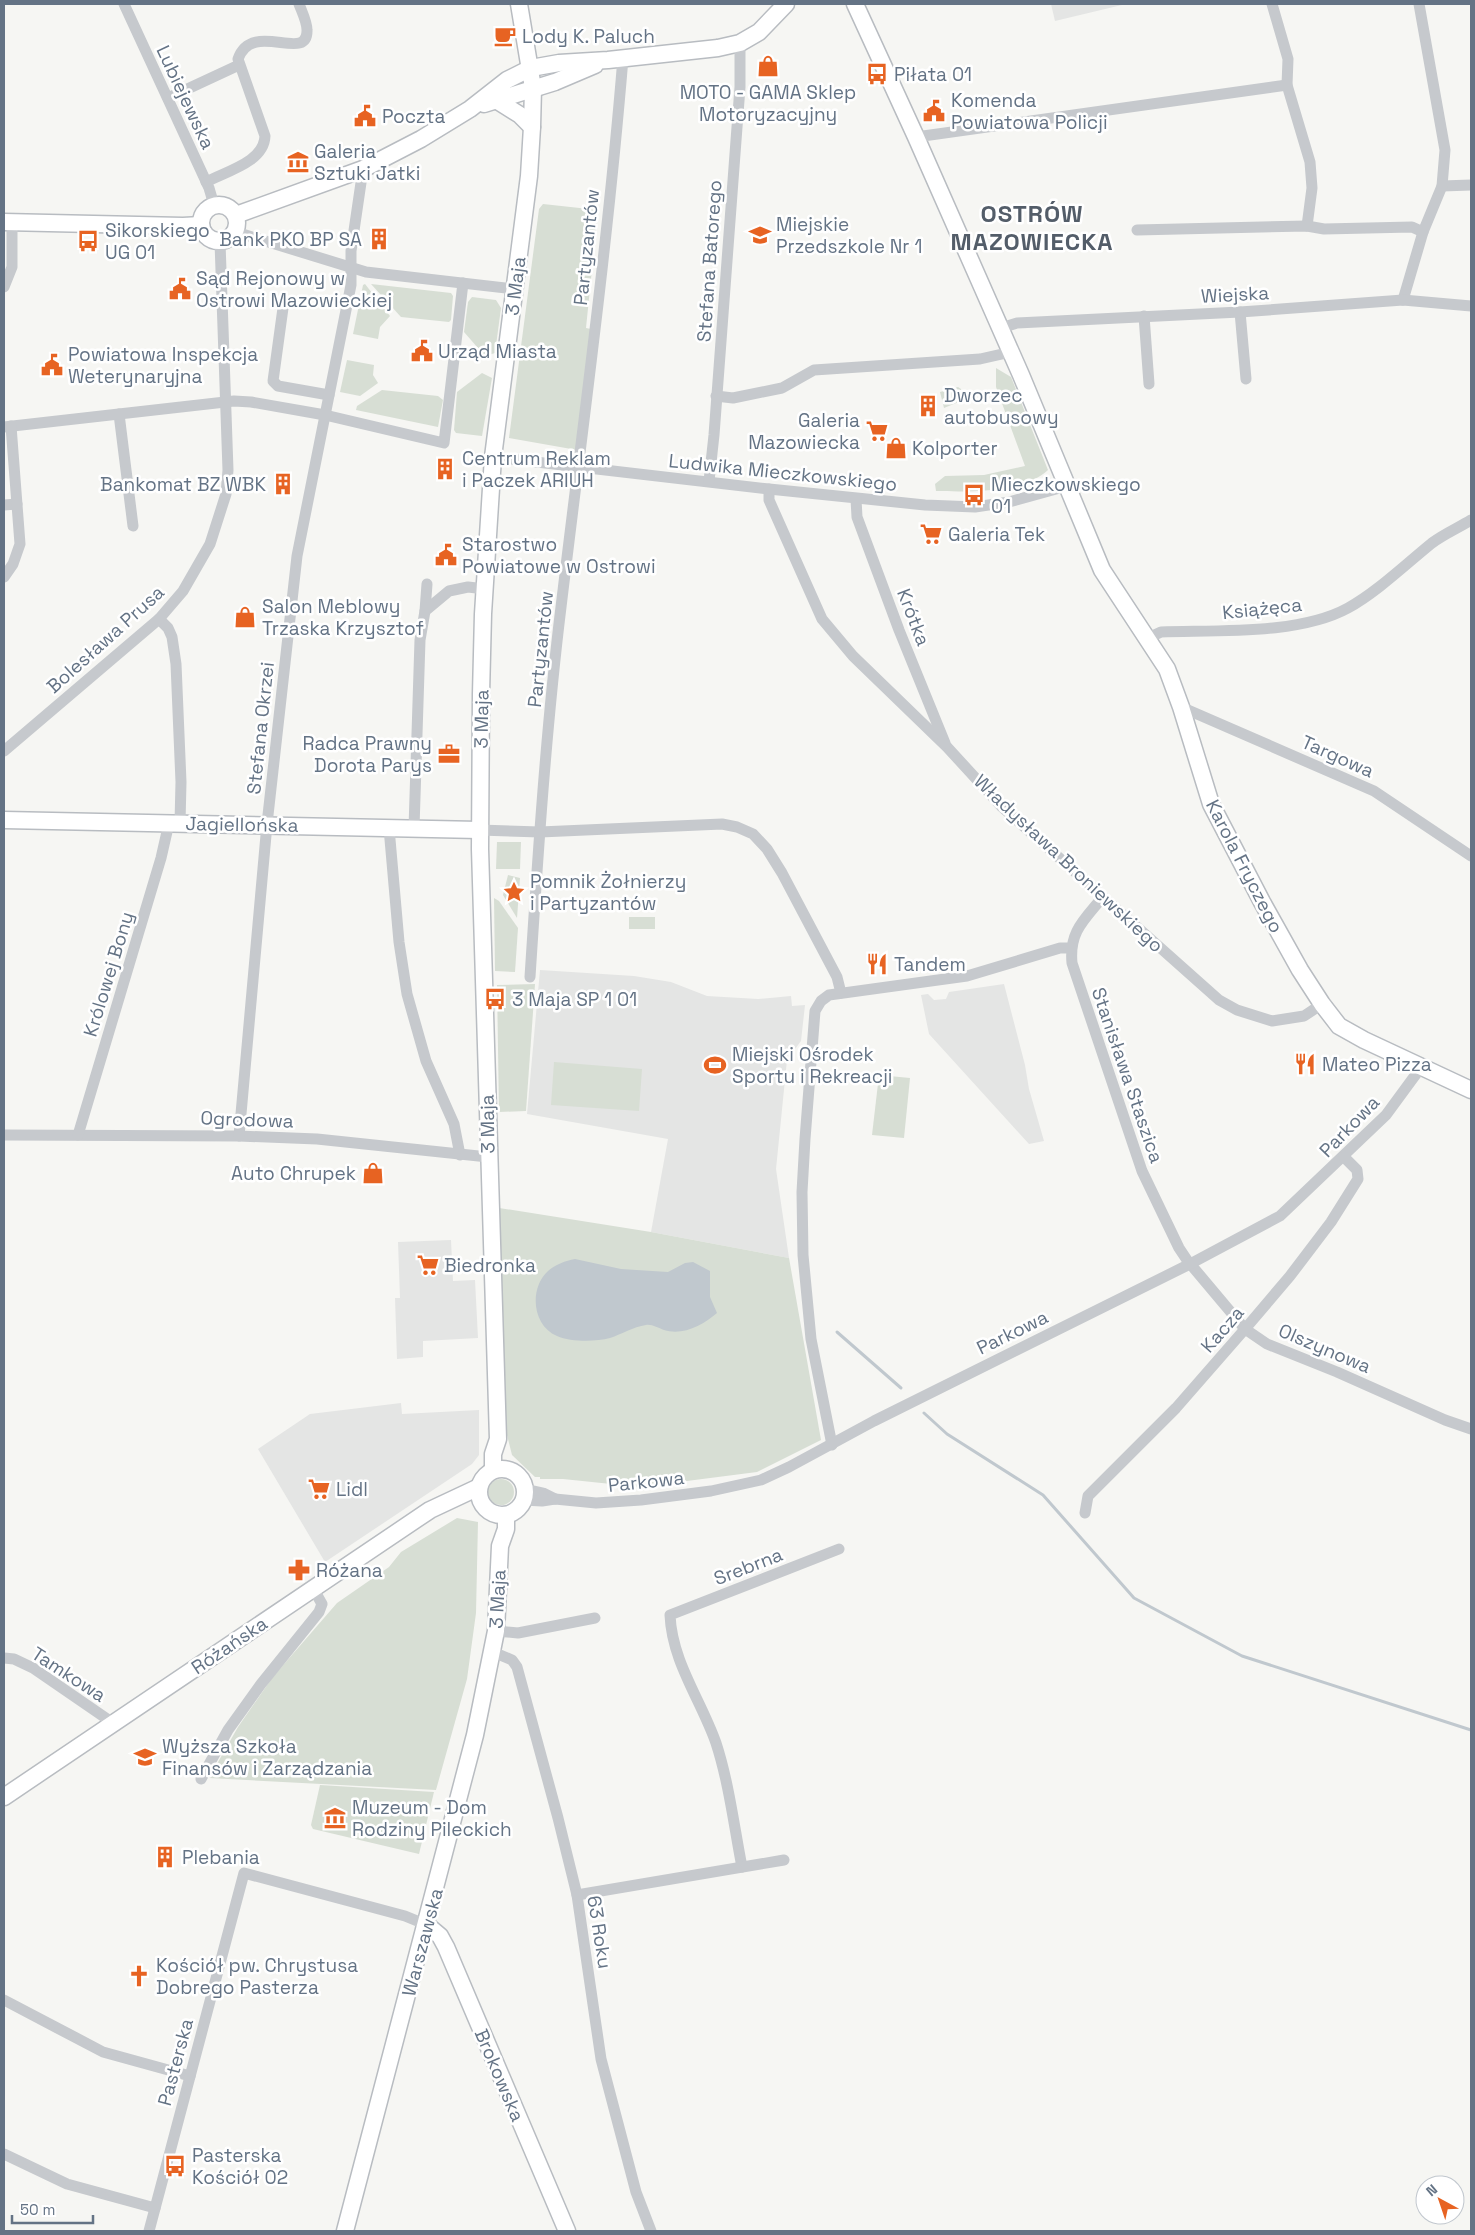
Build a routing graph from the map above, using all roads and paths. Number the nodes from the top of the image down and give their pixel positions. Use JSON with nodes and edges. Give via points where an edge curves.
{"nodes":[{"id":1,"x":124,"y":4,"type":"edge"},
{"id":2,"x":299,"y":4,"type":"edge"},
{"id":3,"x":520,"y":4,"type":"edge"},
{"id":4,"x":786,"y":4,"type":"edge"},
{"id":5,"x":855,"y":4,"type":"edge"},
{"id":6,"x":1272,"y":4,"type":"edge"},
{"id":7,"x":1419,"y":4,"type":"edge"},
{"id":8,"x":740,"y":43,"type":"junction"},
{"id":9,"x":615,"y":59,"type":"junction"},
{"id":10,"x":239,"y":65,"type":"junction"},
{"id":11,"x":531,"y":68,"type":"junction"},
{"id":12,"x":1287,"y":85,"type":"junction"},
{"id":13,"x":533,"y":88,"type":"junction"},
{"id":14,"x":168,"y":98,"type":"junction"},
{"id":15,"x":496,"y":100,"type":"junction"},
{"id":16,"x":470,"y":109,"type":"junction"},
{"id":17,"x":532,"y":127,"type":"junction"},
{"id":18,"x":916,"y":137,"type":"junction"},
{"id":19,"x":363,"y":169,"type":"junction"},
{"id":20,"x":206,"y":182,"type":"junction"},
{"id":21,"x":1471,"y":185,"type":"edge"},
{"id":22,"x":1442,"y":186,"type":"junction"},
{"id":23,"x":214,"y":205,"type":"junction"},
{"id":24,"x":236,"y":215,"type":"junction"},
{"id":25,"x":8,"y":222,"type":"edge"},
{"id":26,"x":201,"y":225,"type":"junction"},
{"id":27,"x":1307,"y":226,"type":"junction"},
{"id":28,"x":1137,"y":230,"type":"dead end"},
{"id":29,"x":236,"y":232,"type":"junction"},
{"id":30,"x":1423,"y":232,"type":"junction"},
{"id":31,"x":220,"y":242,"type":"junction"},
{"id":32,"x":351,"y":268,"type":"junction"},
{"id":33,"x":463,"y":283,"type":"junction"},
{"id":34,"x":4,"y":287,"type":"edge"},
{"id":35,"x":514,"y":289,"type":"junction"},
{"id":36,"x":1403,"y":300,"type":"junction"},
{"id":37,"x":1471,"y":306,"type":"edge"},
{"id":38,"x":284,"y":308,"type":"dead end"},
{"id":39,"x":1240,"y":312,"type":"junction"},
{"id":40,"x":1144,"y":316,"type":"junction"},
{"id":41,"x":1001,"y":328,"type":"junction"},
{"id":42,"x":1011,"y":352,"type":"junction"},
{"id":43,"x":1246,"y":379,"type":"dead end"},
{"id":44,"x":1149,"y":384,"type":"dead end"},
{"id":45,"x":329,"y":395,"type":"junction"},
{"id":46,"x":716,"y":396,"type":"junction"},
{"id":47,"x":226,"y":401,"type":"junction"},
{"id":48,"x":119,"y":414,"type":"junction"},
{"id":49,"x":325,"y":415,"type":"junction"},
{"id":50,"x":8,"y":427,"type":"edge"},
{"id":51,"x":493,"y":457,"type":"junction"},
{"id":52,"x":580,"y":467,"type":"junction"},
{"id":53,"x":709,"y":481,"type":"junction"},
{"id":54,"x":1067,"y":486,"type":"junction"},
{"id":55,"x":769,"y":490,"type":"junction"},
{"id":56,"x":856,"y":499,"type":"junction"},
{"id":57,"x":4,"y":504,"type":"edge"},
{"id":58,"x":17,"y":504,"type":"junction"},
{"id":59,"x":1471,"y":520,"type":"edge"},
{"id":60,"x":133,"y":526,"type":"dead end"},
{"id":61,"x":4,"y":577,"type":"edge"},
{"id":62,"x":427,"y":584,"type":"dead end"},
{"id":63,"x":485,"y":589,"type":"junction"},
{"id":64,"x":425,"y":611,"type":"junction"},
{"id":65,"x":159,"y":618,"type":"junction"},
{"id":66,"x":1148,"y":638,"type":"junction"},
{"id":67,"x":1181,"y":707,"type":"junction"},
{"id":68,"x":947,"y":747,"type":"junction"},
{"id":69,"x":4,"y":751,"type":"edge"},
{"id":70,"x":4,"y":820,"type":"edge"},
{"id":71,"x":174,"y":823,"type":"junction"},
{"id":72,"x":267,"y":824,"type":"junction"},
{"id":73,"x":389,"y":828,"type":"junction"},
{"id":74,"x":414,"y":828,"type":"junction"},
{"id":75,"x":480,"y":830,"type":"junction"},
{"id":76,"x":540,"y":832,"type":"junction"},
{"id":77,"x":1471,"y":856,"type":"edge"},
{"id":78,"x":1102,"y":898,"type":"junction"},
{"id":79,"x":1071,"y":948,"type":"junction"},
{"id":80,"x":530,"y":977,"type":"dead end"},
{"id":81,"x":841,"y":993,"type":"junction"},
{"id":82,"x":1322,"y":1004,"type":"junction"},
{"id":83,"x":1422,"y":1066,"type":"junction"},
{"id":84,"x":1471,"y":1090,"type":"edge"},
{"id":85,"x":4,"y":1135,"type":"edge"},
{"id":86,"x":78,"y":1135,"type":"junction"},
{"id":87,"x":239,"y":1136,"type":"junction"},
{"id":88,"x":460,"y":1155,"type":"junction"},
{"id":89,"x":488,"y":1157,"type":"junction"},
{"id":90,"x":1344,"y":1157,"type":"junction"},
{"id":91,"x":1190,"y":1264,"type":"junction"},
{"id":92,"x":1246,"y":1329,"type":"junction"},
{"id":93,"x":1471,"y":1428,"type":"edge"},
{"id":94,"x":832,"y":1445,"type":"junction"},
{"id":95,"x":500,"y":1470,"type":"junction"},
{"id":96,"x":479,"y":1492,"type":"junction"},
{"id":97,"x":524,"y":1495,"type":"junction"},
{"id":98,"x":1085,"y":1513,"type":"dead end"},
{"id":99,"x":500,"y":1515,"type":"junction"},
{"id":100,"x":839,"y":1549,"type":"dead end"},
{"id":101,"x":313,"y":1588,"type":"junction"},
{"id":102,"x":595,"y":1618,"type":"dead end"},
{"id":103,"x":496,"y":1631,"type":"junction"},
{"id":104,"x":493,"y":1652,"type":"junction"},
{"id":105,"x":4,"y":1658,"type":"edge"},
{"id":106,"x":113,"y":1723,"type":"junction"},
{"id":107,"x":201,"y":1779,"type":"dead end"},
{"id":108,"x":4,"y":1797,"type":"edge"},
{"id":109,"x":784,"y":1860,"type":"dead end"},
{"id":110,"x":742,"y":1867,"type":"junction"},
{"id":111,"x":577,"y":1894,"type":"junction"},
{"id":112,"x":427,"y":1925,"type":"junction"},
{"id":113,"x":4,"y":2000,"type":"edge"},
{"id":114,"x":190,"y":2076,"type":"junction"},
{"id":115,"x":4,"y":2154,"type":"edge"},
{"id":116,"x":155,"y":2208,"type":"junction"},
{"id":117,"x":149,"y":2231,"type":"edge"},
{"id":118,"x":345,"y":2231,"type":"edge"},
{"id":119,"x":566,"y":2231,"type":"edge"},
{"id":120,"x":651,"y":2231,"type":"edge"}],
"edges":[{"from":1,"to":14,"type":"street","name":"Lubiejewska"},
{"from":2,"to":10,"type":"street","via":[[307,28],[301,42],[252,42],[241,51]]},
{"from":3,"to":11,"type":"street","name":"3 Maja"},
{"from":4,"to":8,"type":"street","via":[[759,32]]},
{"from":5,"to":18,"type":"street","name":"Karola Fryczego"},
{"from":6,"to":12,"type":"street","via":[[1288,59]]},
{"from":7,"to":22,"type":"street","via":[[1445,150]]},
{"from":8,"to":9,"type":"street"},
{"from":8,"to":46,"type":"street","name":"Stefana Batorego","via":[[740,87]]},
{"from":9,"to":11,"type":"street"},
{"from":9,"to":13,"type":"street"},
{"from":9,"to":52,"type":"street","name":"Partyzantów"},
{"from":10,"to":14,"type":"street"},
{"from":10,"to":20,"type":"street","via":[[265,136],[265,145],[252,159]]},
{"from":11,"to":13,"type":"street","name":"3 Maja"},
{"from":11,"to":16,"type":"street","via":[[508,80]]},
{"from":12,"to":18,"type":"street"},
{"from":12,"to":27,"type":"street","via":[[1310,162],[1312,188]]},
{"from":13,"to":15,"type":"street"},
{"from":13,"to":17,"type":"street","name":"3 Maja"},
{"from":14,"to":20,"type":"street","name":"Lubiejewska"},
{"from":15,"to":16,"type":"street"},
{"from":15,"to":17,"type":"street"},
{"from":16,"to":19,"type":"street"},
{"from":17,"to":35,"type":"street","name":"3 Maja"},
{"from":18,"to":41,"type":"street","name":"Karola Fryczego"},
{"from":19,"to":24,"type":"street"},
{"from":19,"to":32,"type":"street","name":"Stefana Okrzei"},
{"from":20,"to":23,"type":"street","name":"Lubiejewska"},
{"from":21,"to":22,"type":"street"},
{"from":22,"to":30,"type":"street"},
{"from":23,"to":24,"type":"street","via":[[227,206]]},
{"from":23,"to":26,"type":"street","via":[[204,213]]},
{"from":24,"to":29,"type":"street"},
{"from":25,"to":26,"type":"street"},
{"from":25,"to":34,"type":"street","via":[[12,267]]},
{"from":26,"to":31,"type":"street","via":[[207,237]]},
{"from":27,"to":28,"type":"street"},
{"from":27,"to":30,"type":"street","via":[[1412,227]]},
{"from":29,"to":31,"type":"street"},
{"from":29,"to":32,"type":"street"},
{"from":30,"to":36,"type":"street"},
{"from":31,"to":47,"type":"street","name":"Bolesława Prusa"},
{"from":32,"to":33,"type":"street"},
{"from":32,"to":45,"type":"street","name":"Stefana Okrzei","via":[[351,285]]},
{"from":33,"to":35,"type":"street"},
{"from":33,"to":49,"type":"street","via":[[444,443]]},
{"from":35,"to":51,"type":"street","name":"3 Maja"},
{"from":36,"to":37,"type":"street","name":"Wiejska"},
{"from":36,"to":39,"type":"street","name":"Wiejska"},
{"from":38,"to":45,"type":"street","via":[[273,381],[278,386]]},
{"from":39,"to":40,"type":"street","name":"Wiejska"},
{"from":39,"to":43,"type":"street"},
{"from":40,"to":41,"type":"street","name":"Wiejska","via":[[1017,323]]},
{"from":40,"to":44,"type":"street"},
{"from":41,"to":42,"type":"street","name":"Karola Fryczego"},
{"from":42,"to":46,"type":"street","via":[[980,359],[814,370],[782,388],[733,398]]},
{"from":42,"to":54,"type":"street","name":"Karola Fryczego"},
{"from":45,"to":49,"type":"street","name":"Stefana Okrzei"},
{"from":46,"to":53,"type":"street","name":"Stefana Batorego"},
{"from":47,"to":48,"type":"street"},
{"from":47,"to":49,"type":"street","via":[[251,402]]},
{"from":47,"to":65,"type":"street","name":"Bolesława Prusa","via":[[228,470],[220,516],[200,563],[183,591]]},
{"from":48,"to":50,"type":"street"},
{"from":48,"to":60,"type":"street"},
{"from":49,"to":72,"type":"street","name":"Stefana Okrzei","via":[[297,556]]},
{"from":50,"to":58,"type":"street"},
{"from":51,"to":52,"type":"street","name":"Ludwika Mieczkowskiego"},
{"from":51,"to":63,"type":"street","name":"3 Maja"},
{"from":52,"to":53,"type":"street","name":"Ludwika Mieczkowskiego"},
{"from":52,"to":76,"type":"street","name":"Partyzantów","via":[[561,608]]},
{"from":53,"to":55,"type":"street","name":"Ludwika Mieczkowskiego"},
{"from":54,"to":56,"type":"street","name":"Ludwika Mieczkowskiego","via":[[1009,502],[975,507]]},
{"from":54,"to":66,"type":"street","name":"Karola Fryczego","via":[[1102,570]]},
{"from":55,"to":56,"type":"street","name":"Ludwika Mieczkowskiego"},
{"from":55,"to":68,"type":"street","name":"Władysława Broniewskiego","via":[[769,500],[822,620],[853,656]]},
{"from":56,"to":68,"type":"street","name":"Krótka","via":[[857,517]]},
{"from":57,"to":58,"type":"street"},
{"from":58,"to":61,"type":"street","via":[[20,544]]},
{"from":59,"to":66,"type":"street","name":"Książęca","via":[[1434,542],[1347,608],[1270,628],[1161,632]]},
{"from":62,"to":64,"type":"street"},
{"from":63,"to":64,"type":"street","via":[[449,591]]},
{"from":63,"to":75,"type":"street","name":"3 Maja"},
{"from":64,"to":74,"type":"street","via":[[420,640]]},
{"from":65,"to":69,"type":"street","name":"Bolesława Prusa"},
{"from":65,"to":71,"type":"street","name":"Królowej Bony","via":[[172,637],[176,664],[181,782]]},
{"from":66,"to":67,"type":"street","name":"Karola Fryczego","via":[[1167,669]]},
{"from":67,"to":77,"type":"street","name":"Targowa","via":[[1374,791]]},
{"from":67,"to":82,"type":"street","name":"Karola Fryczego","via":[[1211,804],[1262,902]]},
{"from":68,"to":78,"type":"street","name":"Władysława Broniewskiego","via":[[1002,807]]},
{"from":70,"to":71,"type":"street","name":"Jagiellońska"},
{"from":71,"to":72,"type":"street","name":"Jagiellońska"},
{"from":71,"to":86,"type":"street","name":"Królowej Bony"},
{"from":72,"to":73,"type":"street","name":"Jagiellońska"},
{"from":72,"to":87,"type":"street","name":"Stefana Okrzei"},
{"from":73,"to":74,"type":"street","name":"Jagiellońska"},
{"from":73,"to":88,"type":"street","via":[[399,942],[408,994],[423,1054],[454,1124]]},
{"from":74,"to":75,"type":"street","name":"Jagiellońska"},
{"from":75,"to":76,"type":"street"},
{"from":75,"to":89,"type":"street","name":"3 Maja"},
{"from":76,"to":80,"type":"street","name":"Partyzantów"},
{"from":76,"to":81,"type":"street","via":[[722,824],[752,834],[782,872],[837,977]]},
{"from":78,"to":79,"type":"street","via":[[1077,928]]},
{"from":78,"to":82,"type":"street","name":"Władysława Broniewskiego","via":[[1219,1000],[1237,1010],[1272,1021],[1304,1016]]},
{"from":79,"to":81,"type":"street","via":[[1060,948],[967,976]]},
{"from":79,"to":91,"type":"street","name":"Stanisława Staszica","via":[[1075,972],[1142,1171]]},
{"from":81,"to":94,"type":"street","via":[[820,1001],[815,1012],[802,1192],[803,1255],[811,1339]]},
{"from":82,"to":83,"type":"street","via":[[1339,1026]]},
{"from":83,"to":84,"type":"street"},
{"from":83,"to":90,"type":"street","name":"Parkowa","via":[[1386,1115]]},
{"from":85,"to":86,"type":"street","name":"Ogrodowa"},
{"from":86,"to":87,"type":"street","name":"Ogrodowa"},
{"from":87,"to":88,"type":"street","name":"Ogrodowa","via":[[340,1141]]},
{"from":88,"to":89,"type":"street","name":"Ogrodowa"},
{"from":89,"to":95,"type":"street","name":"3 Maja","via":[[498,1439],[505,1452]]},
{"from":90,"to":91,"type":"street","name":"Parkowa","via":[[1280,1216]]},
{"from":90,"to":92,"type":"street","name":"Kacza","via":[[1356,1170],[1357,1183],[1332,1222]]},
{"from":91,"to":92,"type":"street","name":"Olszynowa"},
{"from":91,"to":94,"type":"street","name":"Parkowa","via":[[946,1384]]},
{"from":92,"to":93,"type":"street","name":"Olszynowa","via":[[1267,1344],[1445,1420]]},
{"from":92,"to":98,"type":"street","name":"Kacza","via":[[1176,1408],[1088,1496]]},
{"from":94,"to":97,"type":"street","name":"Parkowa","via":[[761,1480],[711,1492],[596,1503],[542,1501]]},
{"from":95,"to":96,"type":"street","via":[[486,1474]]},
{"from":95,"to":97,"type":"street","via":[[519,1477]]},
{"from":96,"to":99,"type":"street","via":[[485,1508]]},
{"from":96,"to":101,"type":"street","name":"Różańska","via":[[430,1510]]},
{"from":97,"to":99,"type":"street","via":[[514,1512]]},
{"from":99,"to":103,"type":"street","name":"3 Maja","via":[[506,1530],[500,1546]]},
{"from":100,"to":110,"type":"street","name":"Srebrna","via":[[670,1615],[674,1644],[716,1743]]},
{"from":101,"to":106,"type":"street","name":"Różańska"},
{"from":101,"to":107,"type":"street","via":[[322,1604],[319,1612],[260,1684],[228,1730]]},
{"from":102,"to":103,"type":"street","via":[[518,1633]]},
{"from":103,"to":104,"type":"street","name":"3 Maja"},
{"from":104,"to":111,"type":"street","name":"63 Roku","via":[[512,1660],[517,1668]]},
{"from":104,"to":112,"type":"street","name":"Warszawska"},
{"from":105,"to":106,"type":"street","name":"Tamkowa","via":[[34,1668]]},
{"from":106,"to":108,"type":"street","name":"Różańska"},
{"from":109,"to":110,"type":"street"},
{"from":110,"to":111,"type":"street"},
{"from":111,"to":120,"type":"street","name":"63 Roku","via":[[601,2059],[636,2192]]},
{"from":112,"to":114,"type":"street","name":"Pasterska","via":[[406,1916],[244,1873]]},
{"from":112,"to":118,"type":"street","name":"Warszawska"},
{"from":112,"to":119,"type":"street","name":"Brokowska","via":[[440,1936],[446,1947]]},
{"from":113,"to":114,"type":"street","via":[[103,2052]]},
{"from":114,"to":116,"type":"street","name":"Pasterska"},
{"from":115,"to":116,"type":"street","via":[[67,2184]]},
{"from":116,"to":117,"type":"street","name":"Pasterska"}]}
